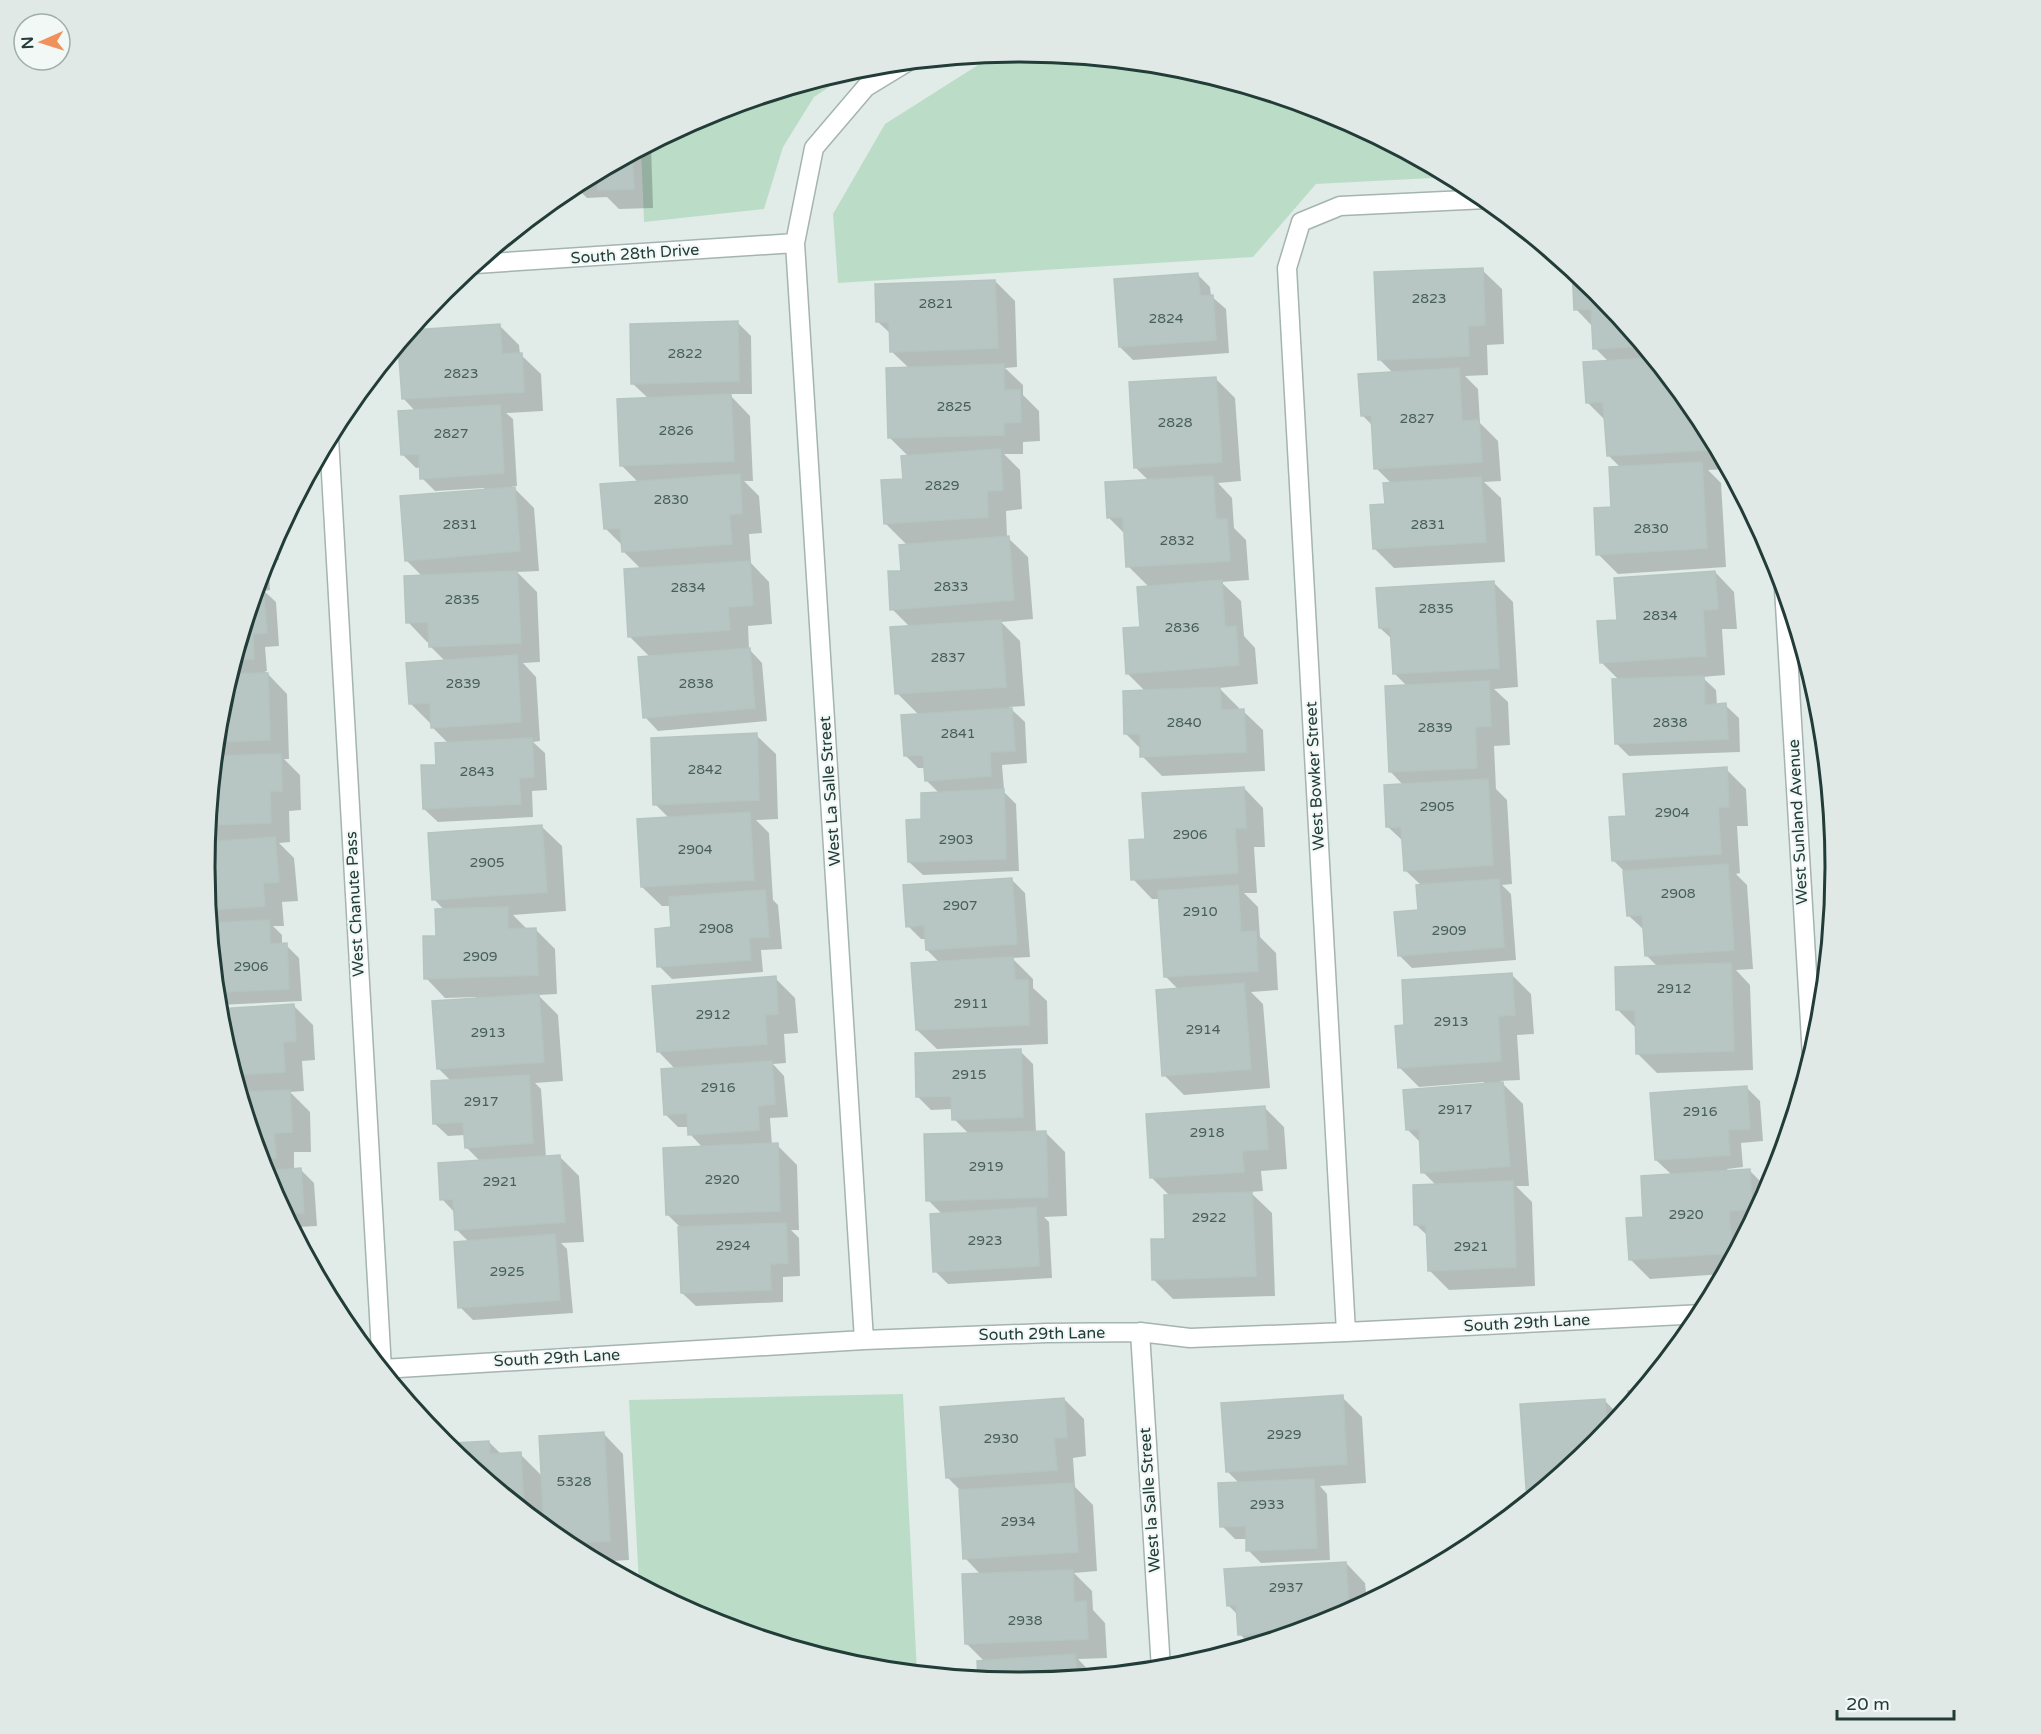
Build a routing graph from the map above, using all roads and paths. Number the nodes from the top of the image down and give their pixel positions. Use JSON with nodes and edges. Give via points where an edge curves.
{"nodes":[{"id":1,"x":890,"y":72,"type":"edge"},
{"id":2,"x":1473,"y":201,"type":"edge"},
{"id":3,"x":795,"y":243,"type":"junction"},
{"id":4,"x":487,"y":263,"type":"edge"},
{"id":5,"x":330,"y":453,"type":"edge"},
{"id":6,"x":1786,"y":617,"type":"edge"},
{"id":7,"x":1810,"y":1027,"type":"edge"},
{"id":8,"x":1690,"y":1315,"type":"edge"},
{"id":9,"x":1140,"y":1332,"type":"junction"},
{"id":10,"x":1346,"y":1332,"type":"junction"},
{"id":11,"x":864,"y":1340,"type":"junction"},
{"id":12,"x":381,"y":1357,"type":"edge"},
{"id":13,"x":391,"y":1368,"type":"edge"},
{"id":14,"x":1160,"y":1660,"type":"edge"}],
"edges":[{"from":1,"to":3,"type":"street","name":"West La Salle Street","via":[[866,87],[814,148]]},
{"from":2,"to":10,"type":"street","name":"West Bowker Street","via":[[1340,206],[1301,222],[1287,268]]},
{"from":3,"to":4,"type":"street","name":"South 28th Drive"},
{"from":3,"to":11,"type":"street","name":"West La Salle Street"},
{"from":5,"to":12,"type":"street","name":"West Chanute Pass"},
{"from":6,"to":7,"type":"street","name":"West Sunland Avenue"},
{"from":8,"to":10,"type":"street","name":"South 29th Lane"},
{"from":9,"to":10,"type":"street","name":"South 29th Lane","via":[[1190,1338]]},
{"from":9,"to":11,"type":"street","name":"South 29th Lane"},
{"from":9,"to":14,"type":"street","name":"West la Salle Street"},
{"from":11,"to":13,"type":"street","name":"South 29th Lane"}]}
